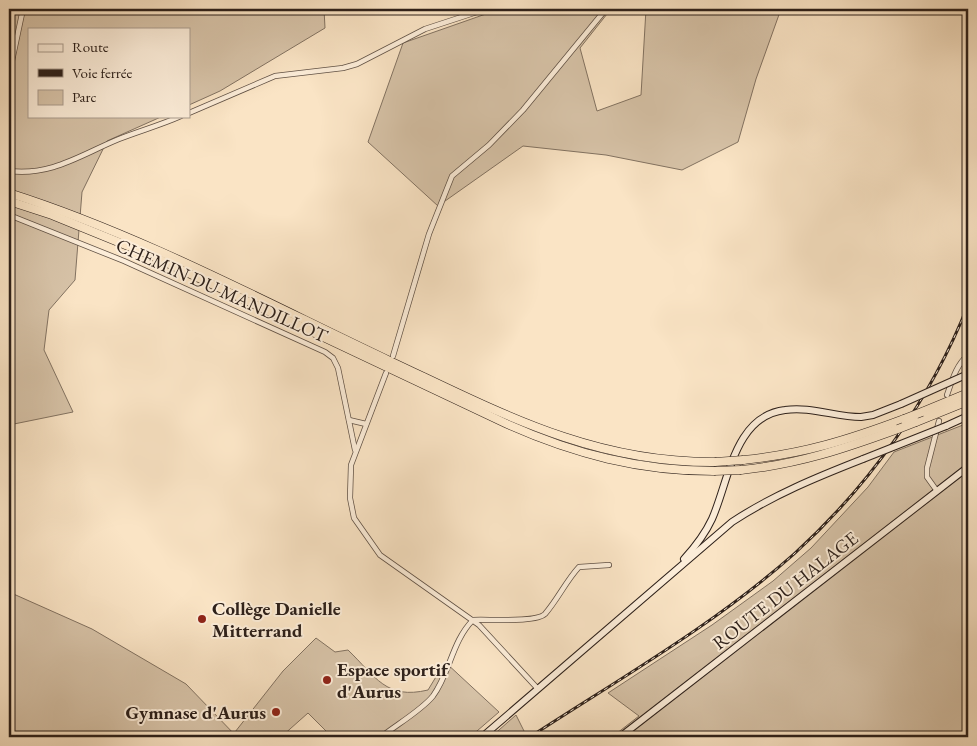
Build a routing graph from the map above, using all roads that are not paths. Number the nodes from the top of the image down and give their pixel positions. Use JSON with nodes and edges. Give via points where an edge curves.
{"nodes":[{"id":1,"x":23,"y":9,"type":"edge"},
{"id":2,"x":486,"y":9,"type":"edge"},
{"id":3,"x":606,"y":9,"type":"edge"},
{"id":4,"x":9,"y":75,"type":"edge"},
{"id":5,"x":190,"y":113,"type":"edge"},
{"id":6,"x":176,"y":118,"type":"edge"},
{"id":7,"x":9,"y":171,"type":"edge"},
{"id":8,"x":9,"y":193,"type":"edge"},
{"id":9,"x":9,"y":201,"type":"edge"},
{"id":10,"x":9,"y":215,"type":"edge"},
{"id":11,"x":393,"y":356,"type":"dead end"},
{"id":12,"x":968,"y":356,"type":"edge"},
{"id":13,"x":386,"y":374,"type":"dead end"},
{"id":14,"x":968,"y":374,"type":"edge"},
{"id":15,"x":968,"y":393,"type":"edge"},
{"id":16,"x":947,"y":395,"type":"dead end"},
{"id":17,"x":968,"y":402,"type":"edge"},
{"id":18,"x":968,"y":416,"type":"edge"},
{"id":19,"x":349,"y":420,"type":"junction"},
{"id":20,"x":939,"y":421,"type":"dead end"},
{"id":21,"x":366,"y":424,"type":"junction"},
{"id":22,"x":355,"y":450,"type":"junction"},
{"id":23,"x":968,"y":467,"type":"edge"},
{"id":24,"x":937,"y":490,"type":"junction"},
{"id":25,"x":609,"y":565,"type":"dead end"},
{"id":26,"x":676,"y":568,"type":"junction"},
{"id":27,"x":472,"y":620,"type":"junction"},
{"id":28,"x":538,"y":689,"type":"junction"},
{"id":29,"x":382,"y":737,"type":"edge"},
{"id":30,"x":482,"y":737,"type":"edge"},
{"id":31,"x":620,"y":737,"type":"edge"}],
"edges":[{"from":1,"to":4,"type":"street"},
{"from":2,"to":5,"type":"street","via":[[426,29],[357,64],[274,76]]},
{"from":3,"to":11,"type":"street","via":[[523,110],[452,176],[429,234]]},
{"from":6,"to":7,"type":"street","via":[[119,139],[57,168],[29,174]]},
{"from":8,"to":15,"type":"highway","bridge":true,"via":[[131,239],[485,406],[560,437],[636,456],[715,462],[803,452],[837,444]]},
{"from":9,"to":17,"type":"highway","bridge":true,"via":[[150,255],[507,424],[554,444],[626,464],[714,471],[776,466],[822,456]]},
{"from":10,"to":19,"type":"street","name":"CHEMIN DU MANDILLOT","via":[[124,261],[325,352],[338,368]]},
{"from":12,"to":16,"type":"street","via":[[955,372]]},
{"from":13,"to":21,"type":"street"},
{"from":14,"to":26,"type":"main road","bridge":true,"via":[[873,415],[785,410],[766,416],[753,425],[739,445],[709,526]]},
{"from":18,"to":26,"type":"main road","bridge":true,"via":[[796,486],[732,522]]},
{"from":19,"to":21,"type":"street"},
{"from":19,"to":22,"type":"street","name":"CHEMIN DU MANDILLOT"},
{"from":20,"to":24,"type":"street","via":[[927,468],[927,477]]},
{"from":21,"to":22,"type":"street"},
{"from":22,"to":27,"type":"street","via":[[350,498],[354,518],[363,534],[380,555]]},
{"from":23,"to":24,"type":"main road","name":"ROUTE DU HALAGE"},
{"from":24,"to":31,"type":"main road","name":"ROUTE DU HALAGE"},
{"from":25,"to":27,"type":"street","via":[[579,567],[544,615],[532,619]]},
{"from":26,"to":28,"type":"main road"},
{"from":27,"to":28,"type":"street"},
{"from":27,"to":29,"type":"street","via":[[432,696]]},
{"from":28,"to":30,"type":"main road"}]}
